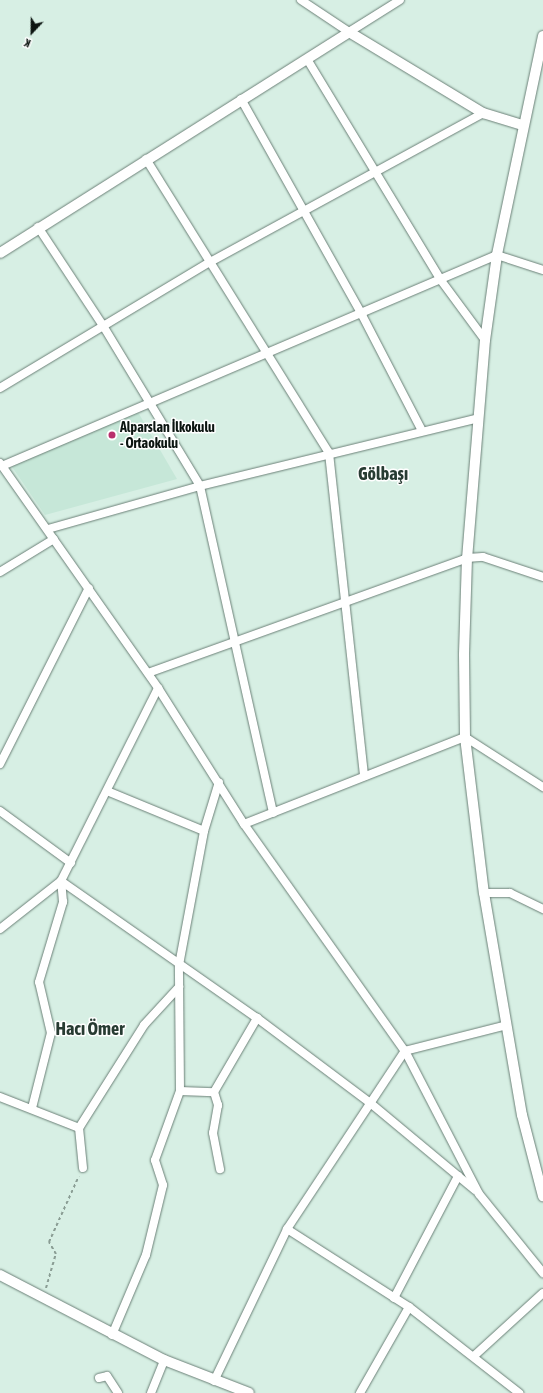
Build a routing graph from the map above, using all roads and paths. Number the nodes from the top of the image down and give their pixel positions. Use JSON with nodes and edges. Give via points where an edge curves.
{"nodes":[{"id":1,"x":301,"y":0,"type":"edge"},
{"id":2,"x":400,"y":0,"type":"edge"},
{"id":3,"x":349,"y":32,"type":"junction"},
{"id":4,"x":543,"y":36,"type":"edge"},
{"id":5,"x":307,"y":59,"type":"junction"},
{"id":6,"x":241,"y":99,"type":"junction"},
{"id":7,"x":483,"y":113,"type":"junction"},
{"id":8,"x":522,"y":125,"type":"junction"},
{"id":9,"x":146,"y":159,"type":"junction"},
{"id":10,"x":376,"y":173,"type":"junction"},
{"id":11,"x":301,"y":210,"type":"junction"},
{"id":12,"x":38,"y":227,"type":"junction"},
{"id":13,"x":0,"y":252,"type":"edge"},
{"id":14,"x":497,"y":255,"type":"junction"},
{"id":15,"x":210,"y":262,"type":"junction"},
{"id":16,"x":543,"y":270,"type":"edge"},
{"id":17,"x":440,"y":279,"type":"junction"},
{"id":18,"x":362,"y":315,"type":"junction"},
{"id":19,"x":102,"y":324,"type":"junction"},
{"id":20,"x":486,"y":340,"type":"junction"},
{"id":21,"x":266,"y":352,"type":"junction"},
{"id":22,"x":0,"y":388,"type":"edge"},
{"id":23,"x":151,"y":405,"type":"junction"},
{"id":24,"x":478,"y":418,"type":"junction"},
{"id":25,"x":421,"y":429,"type":"junction"},
{"id":26,"x":329,"y":453,"type":"junction"},
{"id":27,"x":1,"y":465,"type":"edge"},
{"id":28,"x":200,"y":486,"type":"junction"},
{"id":29,"x":48,"y":529,"type":"junction"},
{"id":30,"x":54,"y":538,"type":"junction"},
{"id":31,"x":466,"y":558,"type":"junction"},
{"id":32,"x":0,"y":572,"type":"edge"},
{"id":33,"x":543,"y":577,"type":"edge"},
{"id":34,"x":89,"y":588,"type":"junction"},
{"id":35,"x":345,"y":602,"type":"junction"},
{"id":36,"x":237,"y":641,"type":"junction"},
{"id":37,"x":148,"y":673,"type":"junction"},
{"id":38,"x":158,"y":688,"type":"junction"},
{"id":39,"x":466,"y":737,"type":"junction"},
{"id":40,"x":0,"y":764,"type":"edge"},
{"id":41,"x":364,"y":776,"type":"junction"},
{"id":42,"x":219,"y":782,"type":"junction"},
{"id":43,"x":543,"y":787,"type":"edge"},
{"id":44,"x":108,"y":791,"type":"junction"},
{"id":45,"x":0,"y":811,"type":"edge"},
{"id":46,"x":273,"y":813,"type":"junction"},
{"id":47,"x":244,"y":824,"type":"junction"},
{"id":48,"x":204,"y":831,"type":"junction"},
{"id":49,"x":71,"y":863,"type":"junction"},
{"id":50,"x":61,"y":880,"type":"junction"},
{"id":51,"x":484,"y":893,"type":"junction"},
{"id":52,"x":543,"y":909,"type":"edge"},
{"id":53,"x":0,"y":929,"type":"edge"},
{"id":54,"x":179,"y":965,"type":"junction"},
{"id":55,"x":179,"y":987,"type":"junction"},
{"id":56,"x":258,"y":1018,"type":"junction"},
{"id":57,"x":507,"y":1025,"type":"junction"},
{"id":58,"x":404,"y":1051,"type":"junction"},
{"id":59,"x":180,"y":1091,"type":"junction"},
{"id":60,"x":214,"y":1092,"type":"junction"},
{"id":61,"x":0,"y":1097,"type":"edge"},
{"id":62,"x":369,"y":1102,"type":"junction"},
{"id":63,"x":32,"y":1108,"type":"junction"},
{"id":64,"x":79,"y":1128,"type":"junction"},
{"id":65,"x":83,"y":1168,"type":"joint"},
{"id":66,"x":220,"y":1169,"type":"dead end"},
{"id":67,"x":540,"y":1173,"type":"edge"},
{"id":68,"x":458,"y":1176,"type":"junction"},
{"id":69,"x":479,"y":1194,"type":"junction"},
{"id":70,"x":543,"y":1196,"type":"edge"},
{"id":71,"x":288,"y":1229,"type":"junction"},
{"id":72,"x":543,"y":1273,"type":"edge"},
{"id":73,"x":0,"y":1275,"type":"edge"},
{"id":74,"x":543,"y":1293,"type":"edge"},
{"id":75,"x":43,"y":1298,"type":"junction"},
{"id":76,"x":394,"y":1298,"type":"junction"},
{"id":77,"x":409,"y":1307,"type":"junction"},
{"id":78,"x":112,"y":1335,"type":"junction"},
{"id":79,"x":474,"y":1356,"type":"junction"},
{"id":80,"x":164,"y":1360,"type":"junction"},
{"id":81,"x":99,"y":1378,"type":"dead end"},
{"id":82,"x":214,"y":1381,"type":"junction"},
{"id":83,"x":118,"y":1393,"type":"edge"},
{"id":84,"x":152,"y":1393,"type":"edge"},
{"id":85,"x":249,"y":1393,"type":"edge"},
{"id":86,"x":360,"y":1393,"type":"edge"},
{"id":87,"x":519,"y":1393,"type":"edge"}],
"edges":[{"from":1,"to":3,"type":"street"},
{"from":2,"to":3,"type":"street"},
{"from":3,"to":5,"type":"street"},
{"from":3,"to":7,"type":"street"},
{"from":4,"to":8,"type":"street"},
{"from":5,"to":6,"type":"street"},
{"from":5,"to":10,"type":"street"},
{"from":6,"to":9,"type":"street"},
{"from":6,"to":11,"type":"street"},
{"from":7,"to":8,"type":"street"},
{"from":7,"to":10,"type":"street"},
{"from":8,"to":14,"type":"street"},
{"from":9,"to":12,"type":"street"},
{"from":9,"to":15,"type":"street"},
{"from":10,"to":11,"type":"street"},
{"from":10,"to":17,"type":"street"},
{"from":11,"to":15,"type":"street"},
{"from":11,"to":18,"type":"street"},
{"from":12,"to":13,"type":"street"},
{"from":12,"to":19,"type":"street"},
{"from":14,"to":16,"type":"street"},
{"from":14,"to":17,"type":"street"},
{"from":14,"to":20,"type":"street"},
{"from":15,"to":19,"type":"street"},
{"from":15,"to":21,"type":"street"},
{"from":17,"to":18,"type":"street"},
{"from":17,"to":20,"type":"street"},
{"from":18,"to":21,"type":"street"},
{"from":18,"to":25,"type":"street"},
{"from":19,"to":22,"type":"street"},
{"from":19,"to":23,"type":"street"},
{"from":20,"to":24,"type":"street"},
{"from":21,"to":23,"type":"street"},
{"from":21,"to":26,"type":"street"},
{"from":23,"to":27,"type":"street"},
{"from":23,"to":28,"type":"street"},
{"from":24,"to":25,"type":"street"},
{"from":24,"to":31,"type":"street"},
{"from":25,"to":26,"type":"street"},
{"from":26,"to":28,"type":"street"},
{"from":26,"to":35,"type":"street"},
{"from":27,"to":29,"type":"street"},
{"from":28,"to":29,"type":"street"},
{"from":28,"to":36,"type":"street"},
{"from":29,"to":30,"type":"street"},
{"from":30,"to":32,"type":"street"},
{"from":30,"to":34,"type":"street"},
{"from":31,"to":33,"type":"street","via":[[483,557]]},
{"from":31,"to":35,"type":"street"},
{"from":31,"to":39,"type":"street"},
{"from":34,"to":37,"type":"street"},
{"from":34,"to":40,"type":"street"},
{"from":35,"to":36,"type":"street"},
{"from":35,"to":41,"type":"street"},
{"from":36,"to":37,"type":"street"},
{"from":36,"to":46,"type":"street"},
{"from":37,"to":38,"type":"street"},
{"from":38,"to":42,"type":"street"},
{"from":38,"to":44,"type":"street"},
{"from":39,"to":41,"type":"street"},
{"from":39,"to":43,"type":"street"},
{"from":39,"to":51,"type":"street"},
{"from":41,"to":46,"type":"street"},
{"from":42,"to":47,"type":"street"},
{"from":42,"to":48,"type":"street"},
{"from":44,"to":48,"type":"street"},
{"from":44,"to":49,"type":"street"},
{"from":45,"to":49,"type":"street"},
{"from":46,"to":47,"type":"street"},
{"from":47,"to":58,"type":"street"},
{"from":48,"to":54,"type":"street"},
{"from":49,"to":50,"type":"street"},
{"from":50,"to":53,"type":"street"},
{"from":50,"to":54,"type":"street"},
{"from":50,"to":63,"type":"street","via":[[63,902],[39,982],[51,1033]]},
{"from":51,"to":52,"type":"street","via":[[510,893]]},
{"from":51,"to":57,"type":"street"},
{"from":54,"to":55,"type":"street"},
{"from":54,"to":56,"type":"street"},
{"from":55,"to":59,"type":"street"},
{"from":55,"to":64,"type":"street","via":[[144,1025]]},
{"from":56,"to":60,"type":"street"},
{"from":56,"to":62,"type":"street"},
{"from":57,"to":58,"type":"street"},
{"from":57,"to":67,"type":"street","via":[[522,1115]]},
{"from":58,"to":62,"type":"street"},
{"from":58,"to":69,"type":"street"},
{"from":59,"to":60,"type":"street"},
{"from":59,"to":78,"type":"street","via":[[155,1160],[163,1185],[146,1255]]},
{"from":60,"to":66,"type":"street","via":[[218,1105],[213,1133]]},
{"from":61,"to":63,"type":"street"},
{"from":62,"to":68,"type":"street"},
{"from":62,"to":71,"type":"street"},
{"from":63,"to":64,"type":"street"},
{"from":64,"to":65,"type":"street"},
{"from":65,"to":75,"type":"path","via":[[49,1242],[56,1254]]},
{"from":67,"to":70,"type":"street"},
{"from":68,"to":69,"type":"street"},
{"from":68,"to":76,"type":"street"},
{"from":69,"to":72,"type":"street"},
{"from":71,"to":76,"type":"street"},
{"from":71,"to":82,"type":"street"},
{"from":73,"to":75,"type":"street"},
{"from":74,"to":79,"type":"street"},
{"from":75,"to":78,"type":"street"},
{"from":76,"to":77,"type":"street"},
{"from":77,"to":79,"type":"street"},
{"from":77,"to":86,"type":"street"},
{"from":78,"to":80,"type":"street"},
{"from":79,"to":87,"type":"street"},
{"from":80,"to":82,"type":"street"},
{"from":80,"to":84,"type":"street"},
{"from":81,"to":83,"type":"street","via":[[107,1376]]},
{"from":82,"to":85,"type":"street"}]}
